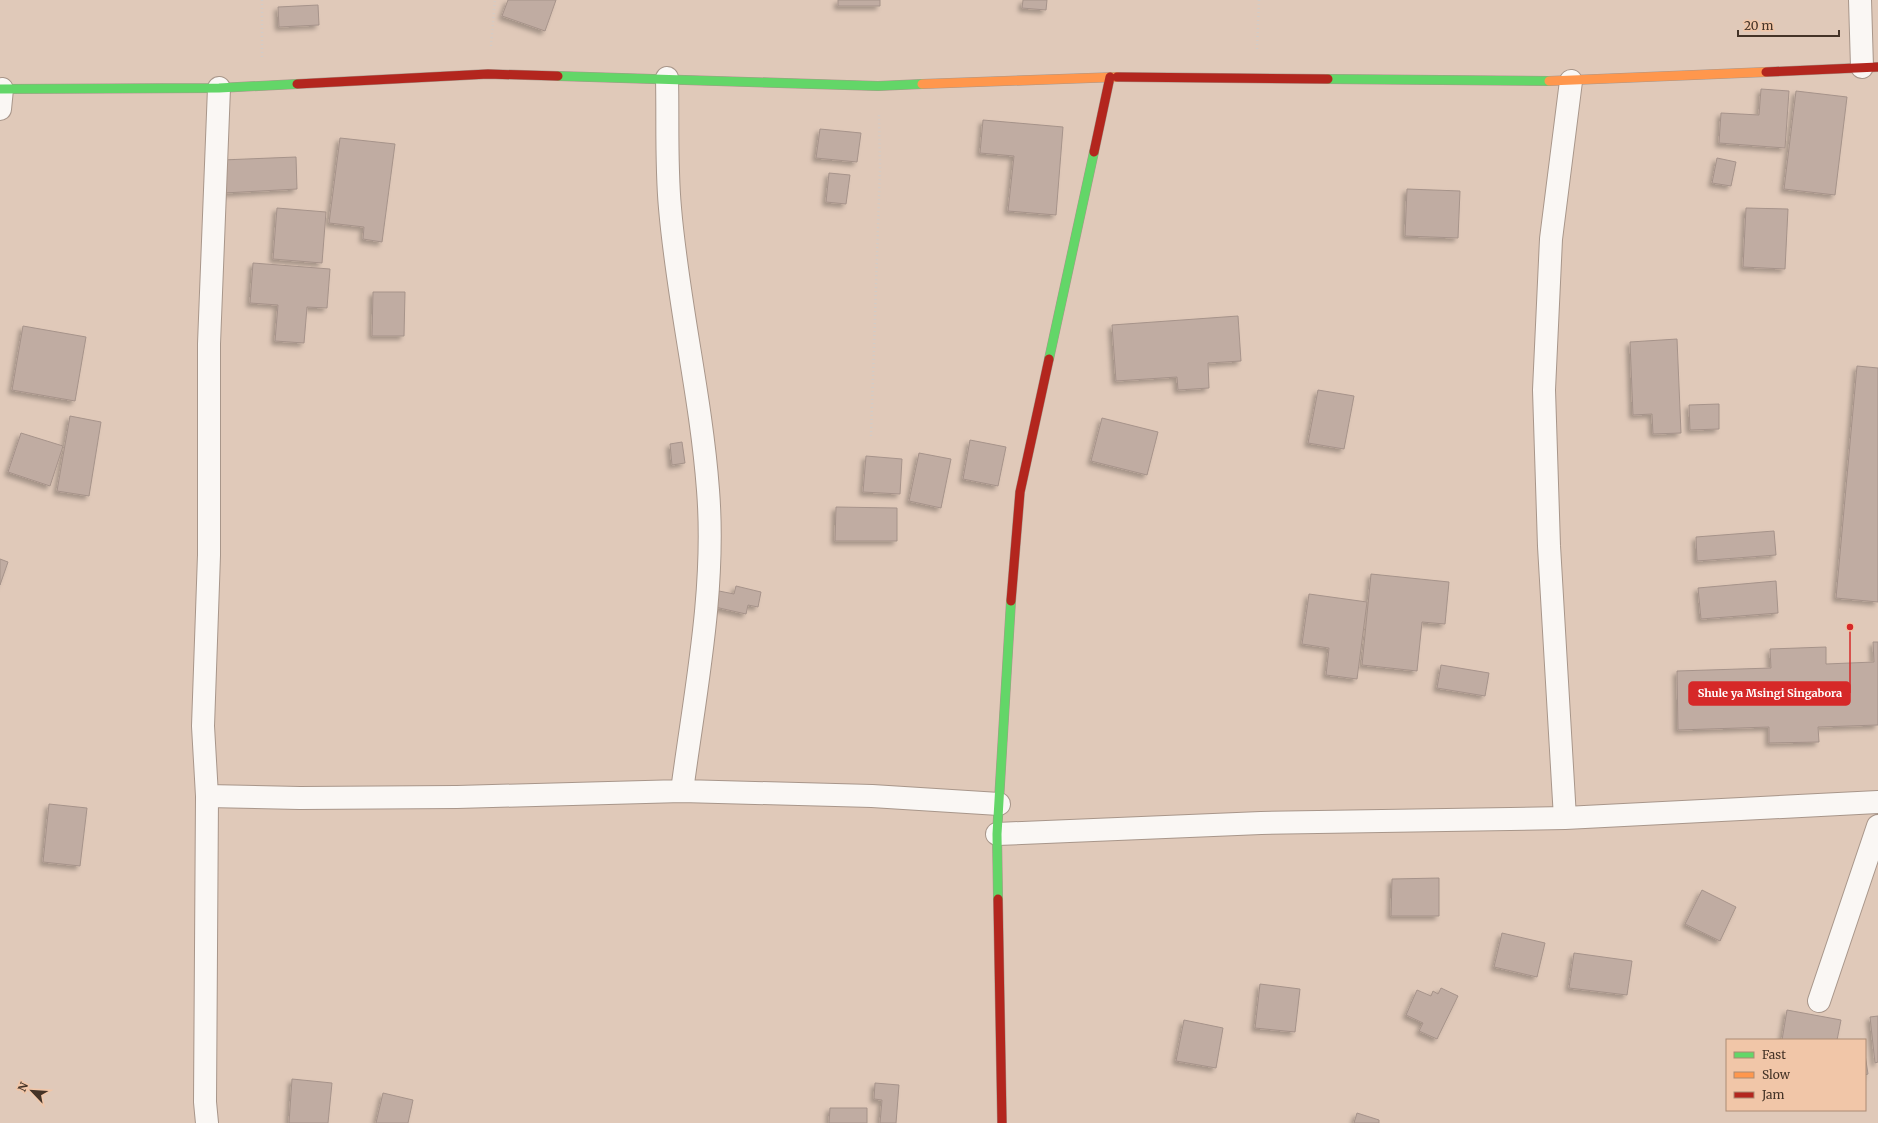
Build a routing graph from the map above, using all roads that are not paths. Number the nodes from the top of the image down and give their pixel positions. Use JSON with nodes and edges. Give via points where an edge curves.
{"nodes":[{"id":1,"x":1860,"y":0,"type":"edge"},
{"id":2,"x":1870,"y":67,"type":"edge"},
{"id":3,"x":1110,"y":77,"type":"junction"},
{"id":4,"x":667,"y":78,"type":"junction"},
{"id":5,"x":1571,"y":81,"type":"junction"},
{"id":6,"x":219,"y":88,"type":"junction"},
{"id":7,"x":1,"y":96,"type":"edge"},
{"id":8,"x":682,"y":791,"type":"junction"},
{"id":9,"x":207,"y":796,"type":"junction"},
{"id":10,"x":1878,"y":802,"type":"edge"},
{"id":11,"x":999,"y":804,"type":"junction"},
{"id":12,"x":1565,"y":818,"type":"junction"},
{"id":13,"x":1878,"y":826,"type":"edge"},
{"id":14,"x":997,"y":834,"type":"junction"},
{"id":15,"x":1819,"y":1001,"type":"dead end"},
{"id":16,"x":207,"y":1123,"type":"edge"},
{"id":17,"x":1002,"y":1123,"type":"edge"}],
"edges":[{"from":1,"to":2,"type":"street"},
{"from":2,"to":5,"type":"street"},
{"from":3,"to":4,"type":"street","via":[[878,86]]},
{"from":3,"to":5,"type":"street"},
{"from":3,"to":11,"type":"street","via":[[1020,492]]},
{"from":4,"to":6,"type":"street","via":[[488,74]]},
{"from":4,"to":8,"type":"street","via":[[670,208],[683,311],[698,398],[708,491],[710,553],[702,641]]},
{"from":5,"to":12,"type":"street","via":[[1551,239],[1544,390],[1549,546]]},
{"from":6,"to":7,"type":"street"},
{"from":6,"to":9,"type":"street","via":[[209,344],[209,555],[203,726]]},
{"from":8,"to":9,"type":"street","via":[[457,797]]},
{"from":8,"to":11,"type":"street","via":[[872,796]]},
{"from":9,"to":16,"type":"street"},
{"from":10,"to":12,"type":"street"},
{"from":11,"to":14,"type":"street"},
{"from":12,"to":14,"type":"street","via":[[1261,823]]},
{"from":13,"to":15,"type":"street"},
{"from":14,"to":17,"type":"street"}]}
